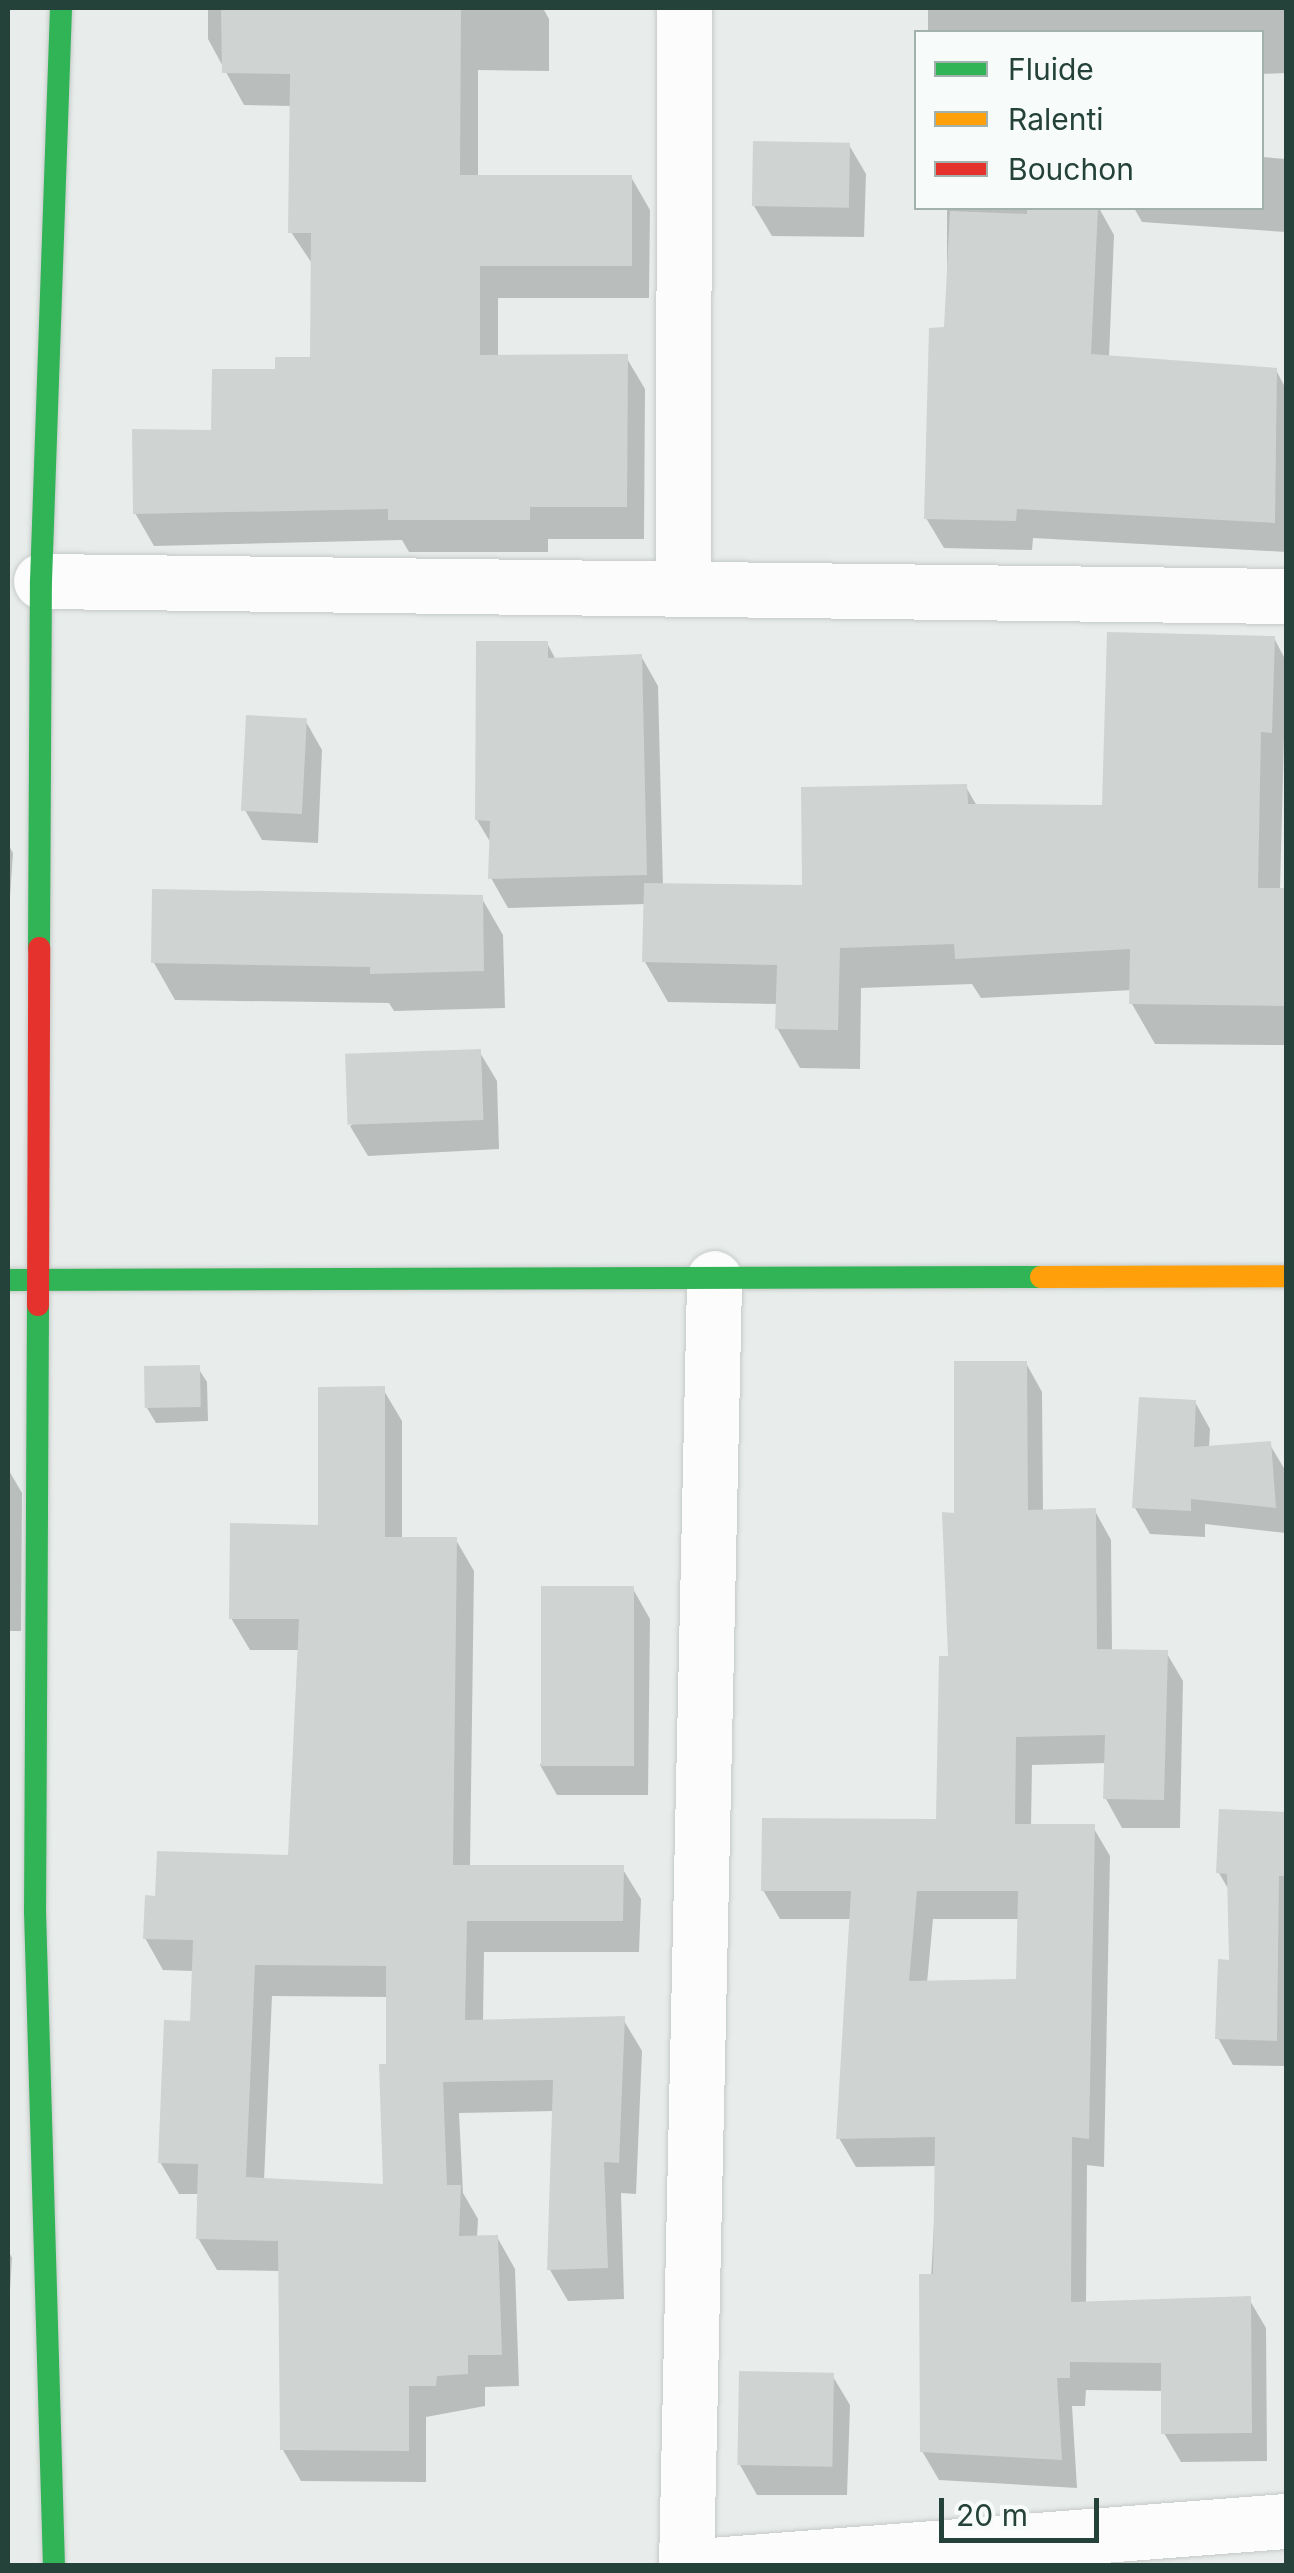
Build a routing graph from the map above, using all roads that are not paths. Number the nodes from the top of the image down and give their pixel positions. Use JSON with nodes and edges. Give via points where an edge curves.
{"nodes":[{"id":1,"x":62,"y":8,"type":"edge"},
{"id":2,"x":684,"y":8,"type":"edge"},
{"id":3,"x":41,"y":581,"type":"junction"},
{"id":4,"x":683,"y":588,"type":"junction"},
{"id":5,"x":1286,"y":596,"type":"edge"},
{"id":6,"x":1286,"y":1276,"type":"edge"},
{"id":7,"x":714,"y":1278,"type":"junction"},
{"id":8,"x":8,"y":1280,"type":"edge"},
{"id":9,"x":38,"y":1280,"type":"junction"},
{"id":10,"x":21,"y":1912,"type":"edge"},
{"id":11,"x":1286,"y":2522,"type":"edge"},
{"id":12,"x":54,"y":2566,"type":"edge"},
{"id":13,"x":686,"y":2566,"type":"edge"},
{"id":14,"x":698,"y":2566,"type":"edge"}],
"edges":[{"from":1,"to":3,"type":"street"},
{"from":2,"to":4,"type":"street"},
{"from":3,"to":4,"type":"street"},
{"from":3,"to":9,"type":"street"},
{"from":4,"to":5,"type":"street"},
{"from":6,"to":7,"type":"street"},
{"from":7,"to":9,"type":"street"},
{"from":7,"to":13,"type":"street"},
{"from":8,"to":9,"type":"street"},
{"from":9,"to":10,"type":"street"},
{"from":10,"to":12,"type":"street"},
{"from":11,"to":14,"type":"street"}]}
